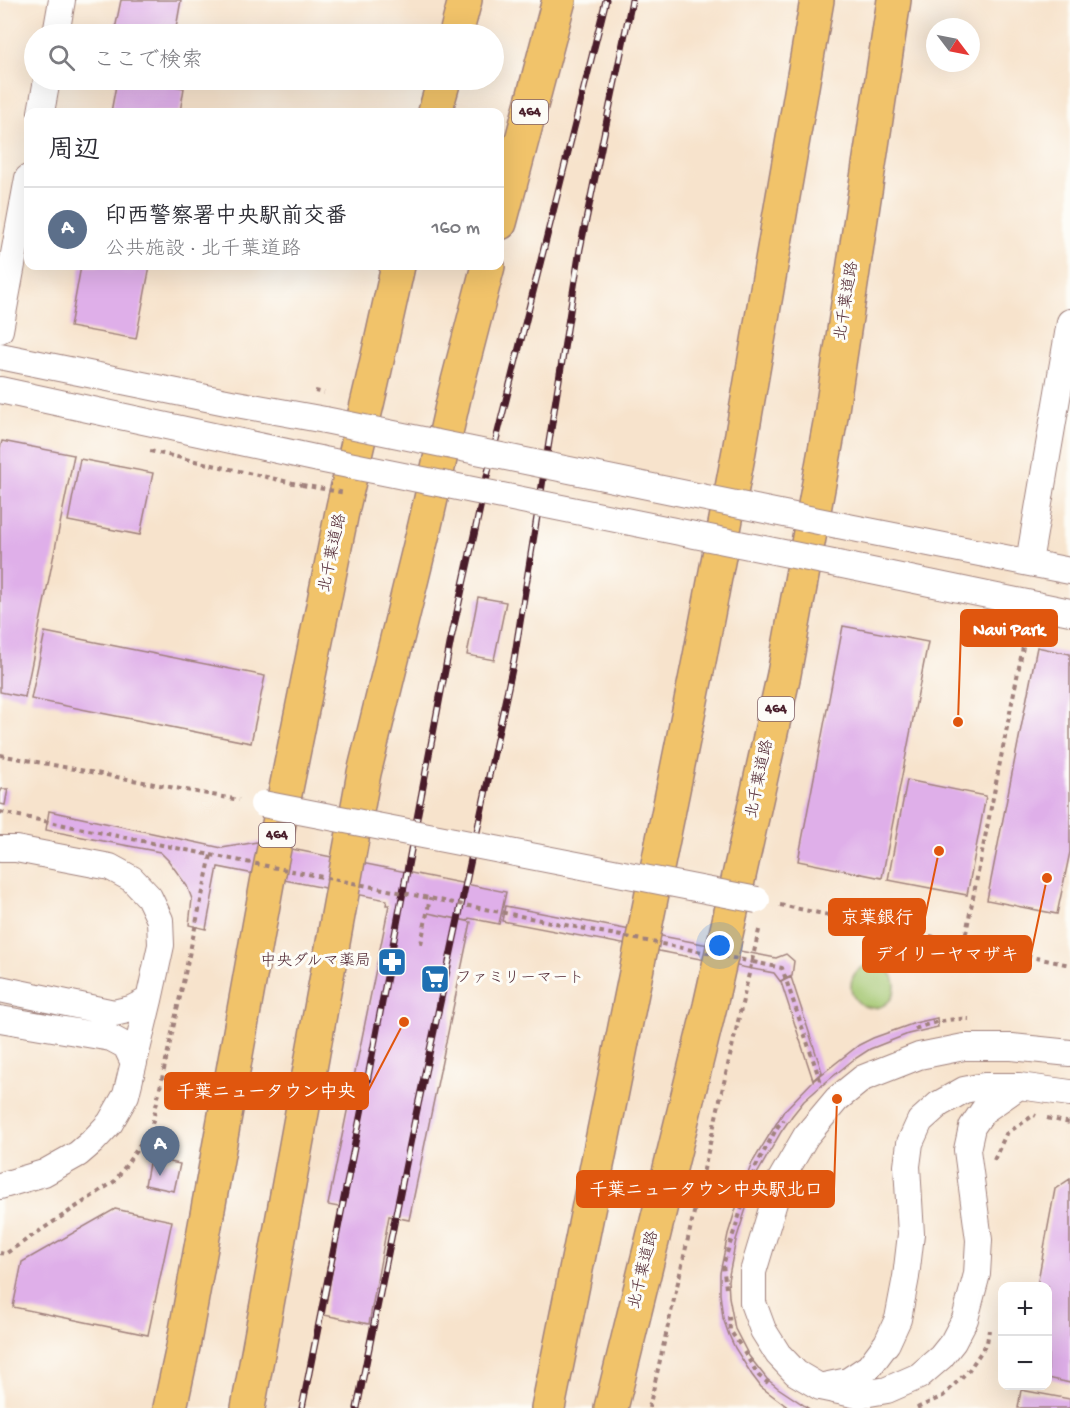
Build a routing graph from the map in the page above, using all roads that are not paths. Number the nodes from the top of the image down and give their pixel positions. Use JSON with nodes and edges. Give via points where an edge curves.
{"nodes":[{"id":1,"x":62,"y":0,"type":"edge"},
{"id":2,"x":465,"y":0,"type":"edge"},
{"id":3,"x":559,"y":0,"type":"edge"},
{"id":4,"x":817,"y":0,"type":"edge"},
{"id":5,"x":894,"y":0,"type":"edge"},
{"id":6,"x":58,"y":24,"type":"edge"},
{"id":7,"x":459,"y":24,"type":"edge"},
{"id":8,"x":45,"y":90,"type":"edge"},
{"id":9,"x":441,"y":90,"type":"edge"},
{"id":10,"x":42,"y":108,"type":"edge"},
{"id":11,"x":436,"y":108,"type":"edge"},
{"id":12,"x":24,"y":200,"type":"edge"},
{"id":13,"x":504,"y":208,"type":"edge"},
{"id":14,"x":397,"y":270,"type":"edge"},
{"id":15,"x":487,"y":270,"type":"edge"},
{"id":16,"x":1070,"y":322,"type":"edge"},
{"id":17,"x":0,"y":330,"type":"edge"},
{"id":18,"x":0,"y":356,"type":"edge"},
{"id":19,"x":0,"y":390,"type":"edge"},
{"id":20,"x":1029,"y":562,"type":"junction"},
{"id":21,"x":1070,"y":571,"type":"edge"},
{"id":22,"x":1070,"y":612,"type":"edge"},
{"id":23,"x":263,"y":804,"type":"road end"},
{"id":24,"x":0,"y":849,"type":"edge"},
{"id":25,"x":757,"y":900,"type":"road end"},
{"id":26,"x":0,"y":989,"type":"edge"},
{"id":27,"x":149,"y":1000,"type":"junction"},
{"id":28,"x":0,"y":1019,"type":"edge"},
{"id":29,"x":1070,"y":1053,"type":"edge"},
{"id":30,"x":134,"y":1063,"type":"junction"},
{"id":31,"x":1019,"y":1086,"type":"junction"},
{"id":32,"x":1069,"y":1093,"type":"edge"},
{"id":33,"x":0,"y":1186,"type":"edge"},
{"id":34,"x":820,"y":1387,"type":"junction"},
{"id":35,"x":170,"y":1408,"type":"edge"},
{"id":36,"x":248,"y":1408,"type":"edge"},
{"id":37,"x":548,"y":1408,"type":"edge"},
{"id":38,"x":611,"y":1408,"type":"edge"}],
"edges":[{"from":1,"to":6,"type":"street"},
{"from":2,"to":7,"type":"highway"},
{"from":3,"to":13,"type":"highway","number":"464"},
{"from":4,"to":37,"type":"highway","via":[[702,645]]},
{"from":5,"to":38,"type":"highway","name":"北千葉道路","number":"464","via":[[830,423],[784,674],[710,1006]]},
{"from":8,"to":10,"type":"street"},
{"from":9,"to":11,"type":"highway"},
{"from":12,"to":17,"type":"street"},
{"from":14,"to":35,"type":"highway","name":"北千葉道路","number":"464","via":[[343,507],[267,883]]},
{"from":15,"to":36,"type":"highway","via":[[364,773]]},
{"from":16,"to":20,"type":"street"},
{"from":18,"to":20,"type":"street","bridge":true},
{"from":19,"to":22,"type":"street","bridge":true},
{"from":20,"to":21,"type":"street"},
{"from":23,"to":25,"type":"street","bridge":true},
{"from":24,"to":27,"type":"street","via":[[111,867],[132,879],[149,897],[160,920],[161,945]]},
{"from":26,"to":27,"type":"street","via":[[114,1013]]},
{"from":27,"to":30,"type":"street"},
{"from":28,"to":30,"type":"street","via":[[111,1038],[126,1046]]},
{"from":29,"to":34,"type":"street","via":[[964,1047],[919,1056],[863,1078],[837,1099],[806,1136],[781,1179],[753,1272],[753,1303],[778,1354],[796,1373]]},
{"from":30,"to":33,"type":"street","via":[[126,1095],[110,1123],[92,1142],[44,1173]]},
{"from":31,"to":32,"type":"street"},
{"from":31,"to":34,"type":"street","via":[[964,1090],[920,1121],[910,1143],[907,1166],[911,1234],[898,1319],[887,1343],[869,1366],[848,1381]]},
{"from":31,"to":34,"type":"street","via":[[983,1111],[972,1126],[967,1150],[979,1240],[977,1274],[965,1319],[953,1342],[919,1376],[887,1389],[858,1395]]}]}
